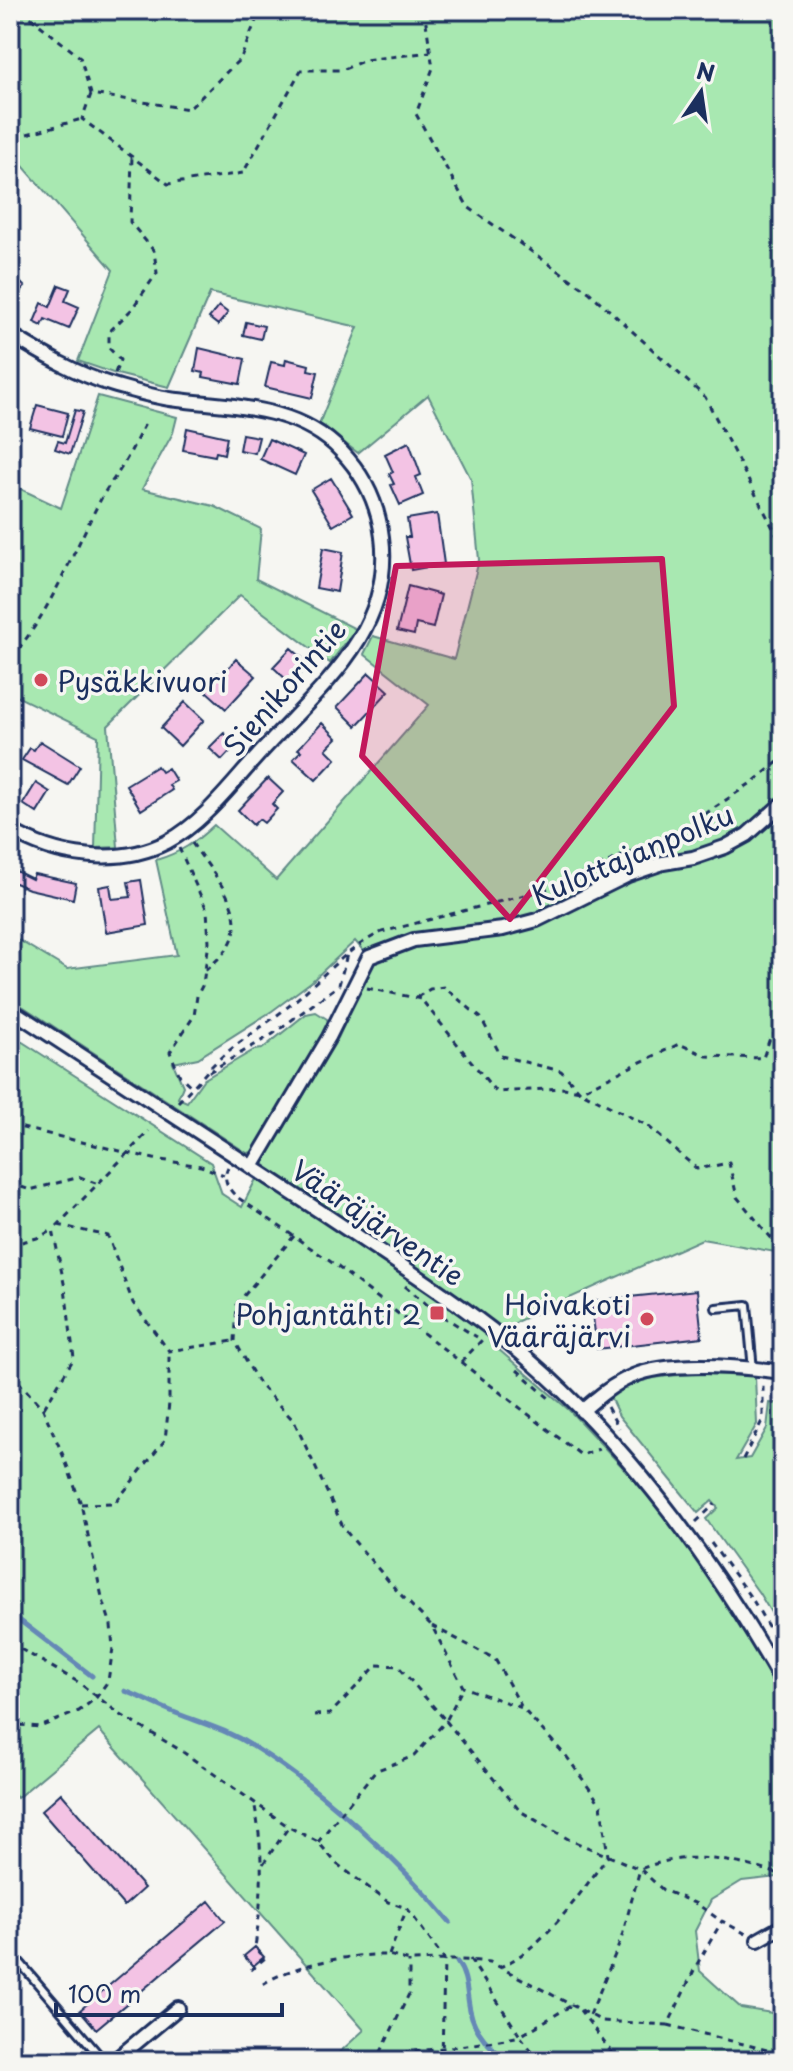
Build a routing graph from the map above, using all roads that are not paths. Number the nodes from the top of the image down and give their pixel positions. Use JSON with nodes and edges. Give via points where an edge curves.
{"nodes":[{"id":1,"x":10,"y":334,"type":"edge"},
{"id":2,"x":783,"y":803,"type":"edge"},
{"id":3,"x":10,"y":830,"type":"edge"},
{"id":4,"x":10,"y":1009,"type":"edge"},
{"id":5,"x":252,"y":1167,"type":"junction"},
{"id":6,"x":716,"y":1308,"type":"dead end"},
{"id":7,"x":758,"y":1370,"type":"junction"},
{"id":8,"x":783,"y":1372,"type":"edge"},
{"id":9,"x":582,"y":1411,"type":"junction"},
{"id":10,"x":776,"y":1685,"type":"edge"},
{"id":11,"x":783,"y":1926,"type":"edge"},
{"id":12,"x":758,"y":1940,"type":"road end"},
{"id":13,"x":10,"y":1951,"type":"edge"},
{"id":14,"x":178,"y":2008,"type":"dead end"},
{"id":15,"x":104,"y":2061,"type":"edge"},
{"id":16,"x":114,"y":2061,"type":"edge"}],
"edges":[{"from":1,"to":3,"type":"street","name":"Sienikorintie","via":[[110,384],[173,400],[258,409],[319,432],[361,473],[379,517],[384,554],[382,586],[370,624],[343,664],[201,817],[178,834],[115,856],[58,851]]},
{"from":2,"to":5,"type":"street","name":"Kulottajanpolku","via":[[747,835],[712,853],[628,875],[526,924],[414,940],[369,957]]},
{"from":4,"to":5,"type":"street","name":"Vääräjärventie"},
{"from":5,"to":9,"type":"street","name":"Vääräjärventie","via":[[484,1323]]},
{"from":6,"to":7,"type":"lane","via":[[747,1305]]},
{"from":7,"to":8,"type":"street"},
{"from":7,"to":9,"type":"street","via":[[699,1367],[635,1374]]},
{"from":9,"to":10,"type":"street","name":"Vääräjärventie","via":[[681,1525],[737,1605]]},
{"from":11,"to":12,"type":"street"},
{"from":13,"to":15,"type":"lane"},
{"from":14,"to":16,"type":"street"}]}
